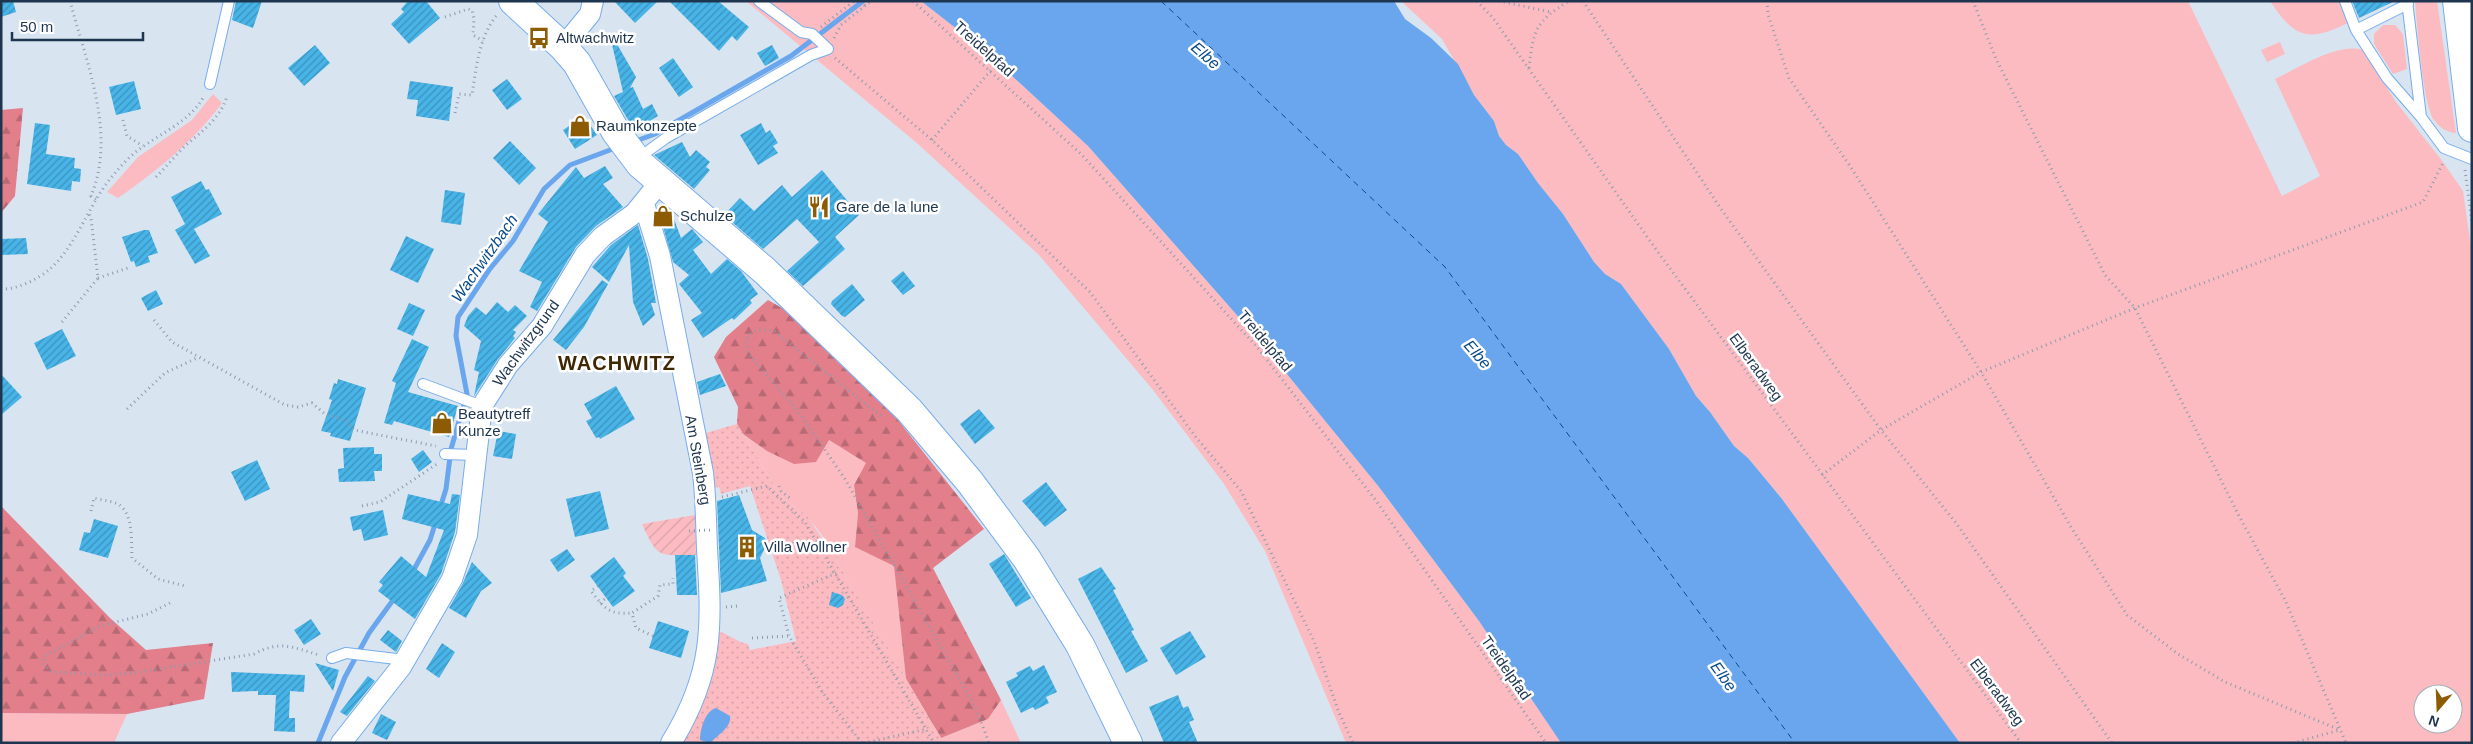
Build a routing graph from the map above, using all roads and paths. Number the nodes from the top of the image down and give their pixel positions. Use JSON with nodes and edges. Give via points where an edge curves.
{"nodes":[{"id":1,"x":70,"y":1,"type":"edge"},
{"id":2,"x":229,"y":1,"type":"edge"},
{"id":3,"x":593,"y":1,"type":"edge"},
{"id":4,"x":759,"y":1,"type":"edge"},
{"id":5,"x":854,"y":1,"type":"edge"},
{"id":6,"x":861,"y":1,"type":"edge"},
{"id":7,"x":871,"y":1,"type":"edge"},
{"id":8,"x":913,"y":1,"type":"edge"},
{"id":9,"x":1477,"y":1,"type":"edge"},
{"id":10,"x":1499,"y":1,"type":"edge"},
{"id":11,"x":1569,"y":1,"type":"edge"},
{"id":12,"x":1583,"y":1,"type":"edge"},
{"id":13,"x":1767,"y":1,"type":"edge"},
{"id":14,"x":1973,"y":1,"type":"edge"},
{"id":15,"x":2345,"y":1,"type":"edge"},
{"id":16,"x":2457,"y":1,"type":"edge"},
{"id":17,"x":2408,"y":3,"type":"edge"},
{"id":18,"x":507,"y":5,"type":"edge"},
{"id":19,"x":865,"y":6,"type":"junction"},
{"id":20,"x":1552,"y":12,"type":"junction"},
{"id":21,"x":445,"y":17,"type":"dead end"},
{"id":22,"x":2356,"y":30,"type":"junction"},
{"id":23,"x":812,"y":34,"type":"junction"},
{"id":24,"x":483,"y":41,"type":"junction"},
{"id":25,"x":563,"y":47,"type":"junction"},
{"id":26,"x":828,"y":49,"type":"junction"},
{"id":27,"x":1529,"y":68,"type":"junction"},
{"id":28,"x":991,"y":70,"type":"junction"},
{"id":29,"x":210,"y":84,"type":"joint"},
{"id":30,"x":227,"y":96,"type":"dead end"},
{"id":31,"x":455,"y":114,"type":"dead end"},
{"id":32,"x":2421,"y":117,"type":"junction"},
{"id":33,"x":122,"y":120,"type":"dead end"},
{"id":34,"x":2472,"y":128,"type":"edge"},
{"id":35,"x":932,"y":140,"type":"junction"},
{"id":36,"x":143,"y":146,"type":"junction"},
{"id":37,"x":2444,"y":148,"type":"junction"},
{"id":38,"x":634,"y":157,"type":"junction"},
{"id":39,"x":2472,"y":159,"type":"edge"},
{"id":40,"x":156,"y":177,"type":"dead end"},
{"id":41,"x":660,"y":182,"type":"junction"},
{"id":42,"x":96,"y":199,"type":"junction"},
{"id":43,"x":644,"y":204,"type":"junction"},
{"id":44,"x":88,"y":212,"type":"junction"},
{"id":45,"x":131,"y":267,"type":"dead end"},
{"id":46,"x":98,"y":278,"type":"junction"},
{"id":47,"x":1,"y":288,"type":"edge"},
{"id":48,"x":2135,"y":308,"type":"junction"},
{"id":49,"x":154,"y":320,"type":"dead end"},
{"id":50,"x":62,"y":322,"type":"dead end"},
{"id":51,"x":200,"y":356,"type":"junction"},
{"id":52,"x":1981,"y":372,"type":"junction"},
{"id":53,"x":423,"y":384,"type":"dead end"},
{"id":54,"x":477,"y":405,"type":"junction"},
{"id":55,"x":127,"y":409,"type":"dead end"},
{"id":56,"x":884,"y":418,"type":"dead end"},
{"id":57,"x":1880,"y":430,"type":"junction"},
{"id":58,"x":448,"y":455,"type":"junction"},
{"id":59,"x":475,"y":456,"type":"junction"},
{"id":60,"x":1822,"y":475,"type":"junction"},
{"id":61,"x":778,"y":486,"type":"dead end"},
{"id":62,"x":783,"y":493,"type":"junction"},
{"id":63,"x":722,"y":497,"type":"dead end"},
{"id":64,"x":778,"y":499,"type":"junction"},
{"id":65,"x":791,"y":499,"type":"dead end"},
{"id":66,"x":362,"y":506,"type":"dead end"},
{"id":67,"x":91,"y":511,"type":"dead end"},
{"id":68,"x":712,"y":530,"type":"dead end"},
{"id":69,"x":689,"y":531,"type":"dead end"},
{"id":70,"x":836,"y":573,"type":"junction"},
{"id":71,"x":673,"y":578,"type":"dead end"},
{"id":72,"x":185,"y":586,"type":"dead end"},
{"id":73,"x":598,"y":586,"type":"dead end"},
{"id":74,"x":606,"y":598,"type":"dead end"},
{"id":75,"x":170,"y":603,"type":"dead end"},
{"id":76,"x":600,"y":603,"type":"junction"},
{"id":77,"x":632,"y":613,"type":"junction"},
{"id":78,"x":653,"y":636,"type":"dead end"},
{"id":79,"x":789,"y":636,"type":"junction"},
{"id":80,"x":752,"y":638,"type":"dead end"},
{"id":81,"x":332,"y":658,"type":"joint"},
{"id":82,"x":405,"y":660,"type":"junction"},
{"id":83,"x":927,"y":730,"type":"junction"},
{"id":84,"x":2340,"y":730,"type":"junction"},
{"id":85,"x":341,"y":743,"type":"edge"},
{"id":86,"x":671,"y":743,"type":"edge"},
{"id":87,"x":863,"y":743,"type":"edge"},
{"id":88,"x":934,"y":743,"type":"edge"},
{"id":89,"x":990,"y":743,"type":"edge"},
{"id":90,"x":1128,"y":743,"type":"edge"},
{"id":91,"x":1352,"y":743,"type":"edge"},
{"id":92,"x":1546,"y":743,"type":"edge"},
{"id":93,"x":2021,"y":743,"type":"edge"},
{"id":94,"x":2112,"y":743,"type":"edge"},
{"id":95,"x":2293,"y":743,"type":"edge"},
{"id":96,"x":2346,"y":743,"type":"edge"}],
"edges":[{"from":1,"to":42,"type":"path","via":[[99,119],[101,152],[98,179],[91,196]]},
{"from":2,"to":29,"type":"lane"},
{"from":3,"to":25,"type":"street","via":[[590,14]]},
{"from":4,"to":23,"type":"lane","via":[[801,32]]},
{"from":5,"to":23,"type":"path"},
{"from":6,"to":19,"type":"path"},
{"from":7,"to":19,"type":"path"},
{"from":8,"to":28,"type":"path","name":"Treidelpfad"},
{"from":9,"to":27,"type":"path","name":"Elberadweg"},
{"from":10,"to":20,"type":"path"},
{"from":11,"to":20,"type":"path"},
{"from":12,"to":57,"type":"path","via":[[1721,208]]},
{"from":13,"to":52,"type":"path","via":[[1768,14],[1790,78]]},
{"from":14,"to":48,"type":"path","via":[[1996,59],[2105,274]]},
{"from":15,"to":22,"type":"lane"},
{"from":16,"to":34,"type":"main road"},
{"from":17,"to":22,"type":"lane"},
{"from":17,"to":32,"type":"lane"},
{"from":18,"to":24,"type":"path","via":[[491,23]]},
{"from":18,"to":25,"type":"main road"},
{"from":19,"to":26,"type":"path","via":[[841,24]]},
{"from":20,"to":27,"type":"path","via":[[1537,26]]},
{"from":21,"to":24,"type":"path","via":[[468,8],[472,10],[473,35]]},
{"from":22,"to":32,"type":"lane","via":[[2387,78]]},
{"from":23,"to":26,"type":"lane"},
{"from":24,"to":31,"type":"path","via":[[472,95],[459,94]]},
{"from":25,"to":38,"type":"main road","via":[[577,63]]},
{"from":26,"to":35,"type":"path"},
{"from":26,"to":38,"type":"lane","via":[[811,55]]},
{"from":27,"to":60,"type":"path","name":"Elberadweg","via":[[1583,148]]},
{"from":28,"to":35,"type":"path"},
{"from":28,"to":92,"type":"path","name":"Treidelpfad","via":[[1081,154],[1258,347],[1377,502]]},
{"from":29,"to":36,"type":"path","via":[[191,113]]},
{"from":30,"to":40,"type":"path","via":[[225,104],[206,128]]},
{"from":32,"to":37,"type":"lane"},
{"from":33,"to":36,"type":"path","via":[[127,136]]},
{"from":35,"to":91,"type":"path","via":[[1090,292],[1195,436],[1241,491],[1314,640]]},
{"from":36,"to":42,"type":"path","via":[[114,174]]},
{"from":37,"to":39,"type":"lane"},
{"from":37,"to":48,"type":"path","via":[[2444,162],[2423,202]]},
{"from":38,"to":41,"type":"main road"},
{"from":41,"to":43,"type":"street","name":"Wachwitzgrund"},
{"from":41,"to":90,"type":"main road","via":[[765,270],[909,410],[964,475],[1027,559],[1075,637]]},
{"from":42,"to":44,"type":"path"},
{"from":43,"to":54,"type":"street","name":"Wachwitzgrund","via":[[603,236],[585,255],[542,326]]},
{"from":43,"to":86,"type":"street","name":"Am Steinberg","via":[[660,256],[703,473],[706,507],[711,621],[707,658],[699,688]]},
{"from":44,"to":46,"type":"path","via":[[92,218]]},
{"from":44,"to":47,"type":"path","via":[[50,269],[24,283]]},
{"from":45,"to":46,"type":"path"},
{"from":46,"to":50,"type":"path"},
{"from":48,"to":52,"type":"path"},
{"from":48,"to":84,"type":"path","via":[[2239,516],[2286,600]]},
{"from":49,"to":51,"type":"path","via":[[172,342]]},
{"from":51,"to":55,"type":"path","via":[[165,373]]},
{"from":51,"to":58,"type":"path","via":[[285,405],[298,407],[312,403],[325,414],[347,421],[354,430]]},
{"from":52,"to":57,"type":"path"},
{"from":52,"to":84,"type":"path","via":[[2071,527],[2127,615],[2178,654],[2225,682]]},
{"from":53,"to":54,"type":"lane"},
{"from":54,"to":59,"type":"street","name":"Wachwitzgrund"},
{"from":56,"to":89,"type":"path","via":[[774,331],[760,329],[751,333],[746,341],[748,353],[799,412],[844,479],[976,708]]},
{"from":57,"to":60,"type":"path"},
{"from":57,"to":94,"type":"path","via":[[1956,523]]},
{"from":58,"to":59,"type":"lane"},
{"from":58,"to":66,"type":"path","via":[[380,502]]},
{"from":59,"to":82,"type":"street","name":"Wachwitzgrund","via":[[467,535],[452,579]]},
{"from":60,"to":93,"type":"path","name":"Elberadweg"},
{"from":61,"to":62,"type":"path"},
{"from":62,"to":64,"type":"path"},
{"from":62,"to":65,"type":"path"},
{"from":63,"to":64,"type":"path","via":[[767,486]]},
{"from":64,"to":70,"type":"path","via":[[805,522]]},
{"from":67,"to":72,"type":"path","via":[[94,498],[118,504],[129,523],[132,558],[158,579]]},
{"from":68,"to":69,"type":"path","bridge":true},
{"from":70,"to":79,"type":"path","via":[[779,598]]},
{"from":70,"to":83,"type":"path"},
{"from":71,"to":77,"type":"path","via":[[672,584],[660,585],[658,596]]},
{"from":73,"to":76,"type":"path","via":[[591,591]]},
{"from":74,"to":76,"type":"path"},
{"from":75,"to":81,"type":"path","via":[[148,614],[100,626],[45,656],[43,663],[52,672],[124,674],[254,654],[282,644]]},
{"from":76,"to":77,"type":"path","via":[[606,610]]},
{"from":77,"to":78,"type":"path","via":[[636,628]]},
{"from":79,"to":80,"type":"path"},
{"from":79,"to":87,"type":"path","via":[[823,693]]},
{"from":81,"to":82,"type":"lane","via":[[346,653]]},
{"from":82,"to":85,"type":"street","name":"Wachwitzgrund"},
{"from":83,"to":87,"type":"path"},
{"from":83,"to":88,"type":"path"},
{"from":84,"to":95,"type":"path"},
{"from":84,"to":96,"type":"path"}]}
